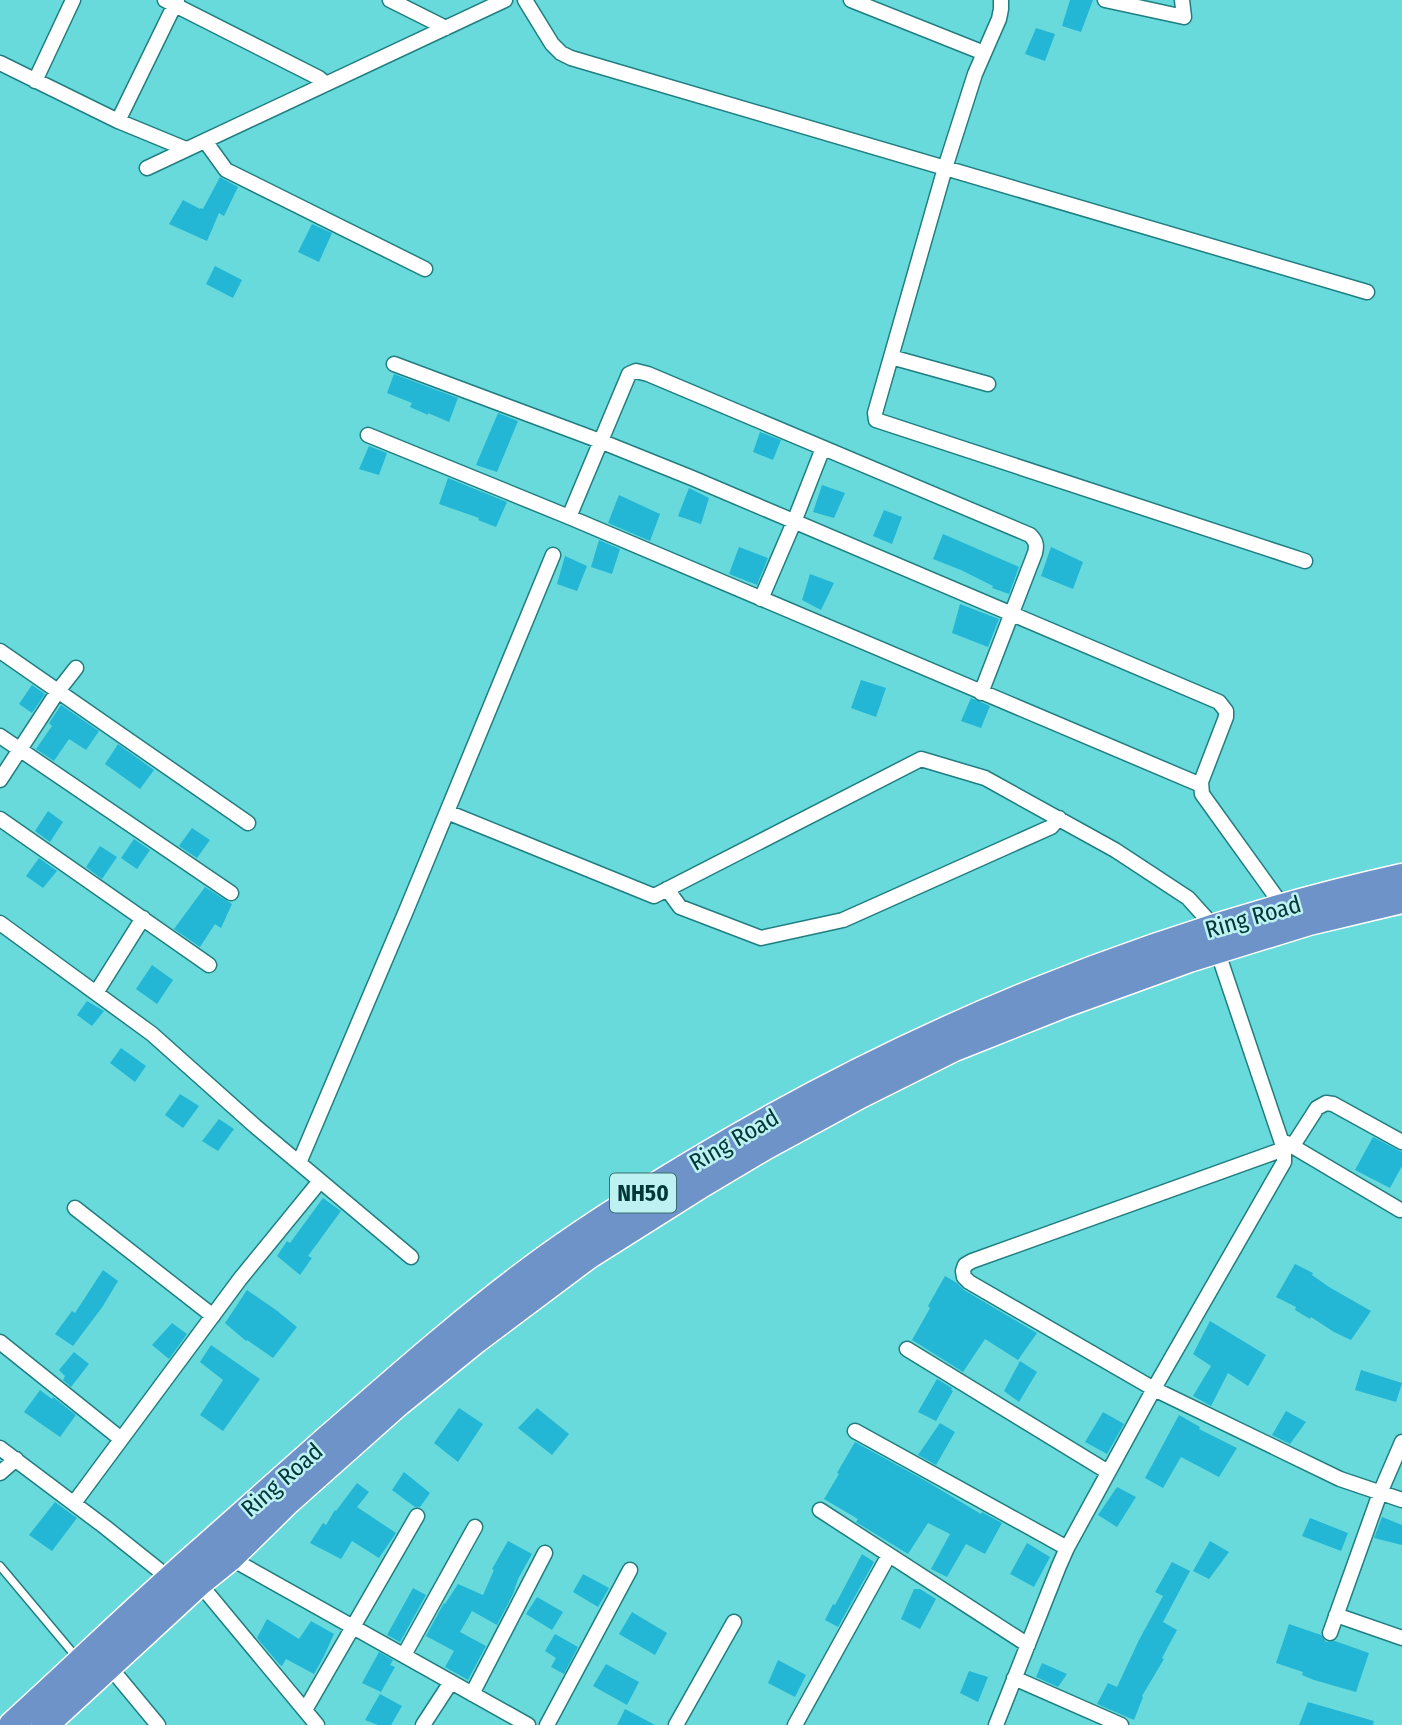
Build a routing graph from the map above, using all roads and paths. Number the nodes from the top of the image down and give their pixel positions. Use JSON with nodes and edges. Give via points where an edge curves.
{"nodes":[{"id":1,"x":73,"y":0,"type":"edge"},
{"id":2,"x":390,"y":0,"type":"edge"},
{"id":3,"x":505,"y":0,"type":"edge"},
{"id":4,"x":525,"y":0,"type":"edge"},
{"id":5,"x":851,"y":0,"type":"edge"},
{"id":6,"x":1002,"y":0,"type":"edge"},
{"id":7,"x":1105,"y":0,"type":"edge"},
{"id":8,"x":1182,"y":0,"type":"edge"},
{"id":9,"x":172,"y":2,"type":"edge"},
{"id":10,"x":446,"y":28,"type":"junction"},
{"id":11,"x":984,"y":53,"type":"junction"},
{"id":12,"x":0,"y":63,"type":"edge"},
{"id":13,"x":35,"y":81,"type":"junction"},
{"id":14,"x":326,"y":84,"type":"junction"},
{"id":15,"x":118,"y":121,"type":"junction"},
{"id":16,"x":205,"y":141,"type":"junction"},
{"id":17,"x":186,"y":149,"type":"junction"},
{"id":18,"x":146,"y":168,"type":"dead end"},
{"id":19,"x":945,"y":168,"type":"junction"},
{"id":20,"x":425,"y":269,"type":"dead end"},
{"id":21,"x":1367,"y":292,"type":"dead end"},
{"id":22,"x":891,"y":357,"type":"junction"},
{"id":23,"x":394,"y":364,"type":"dead end"},
{"id":24,"x":988,"y":384,"type":"dead end"},
{"id":25,"x":368,"y":435,"type":"dead end"},
{"id":26,"x":600,"y":441,"type":"junction"},
{"id":27,"x":823,"y":448,"type":"junction"},
{"id":28,"x":569,"y":517,"type":"junction"},
{"id":29,"x":794,"y":522,"type":"junction"},
{"id":30,"x":553,"y":555,"type":"dead end"},
{"id":31,"x":1305,"y":561,"type":"dead end"},
{"id":32,"x":761,"y":599,"type":"junction"},
{"id":33,"x":1012,"y":614,"type":"junction"},
{"id":34,"x":0,"y":651,"type":"edge"},
{"id":35,"x":76,"y":668,"type":"dead end"},
{"id":36,"x":58,"y":691,"type":"junction"},
{"id":37,"x":981,"y":693,"type":"junction"},
{"id":38,"x":0,"y":736,"type":"edge"},
{"id":39,"x":20,"y":750,"type":"junction"},
{"id":40,"x":0,"y":780,"type":"edge"},
{"id":41,"x":1201,"y":785,"type":"junction"},
{"id":42,"x":447,"y":812,"type":"junction"},
{"id":43,"x":1059,"y":818,"type":"junction"},
{"id":44,"x":0,"y":819,"type":"edge"},
{"id":45,"x":248,"y":823,"type":"dead end"},
{"id":46,"x":1402,"y":877,"type":"edge"},
{"id":47,"x":667,"y":889,"type":"junction"},
{"id":48,"x":231,"y":893,"type":"dead end"},
{"id":49,"x":1402,"y":900,"type":"edge"},
{"id":50,"x":1284,"y":908,"type":"junction"},
{"id":51,"x":143,"y":918,"type":"junction"},
{"id":52,"x":0,"y":923,"type":"edge"},
{"id":53,"x":1216,"y":939,"type":"junction"},
{"id":54,"x":209,"y":965,"type":"dead end"},
{"id":55,"x":96,"y":993,"type":"junction"},
{"id":56,"x":1402,"y":1142,"type":"edge"},
{"id":57,"x":1286,"y":1145,"type":"junction"},
{"id":58,"x":299,"y":1163,"type":"junction"},
{"id":59,"x":320,"y":1181,"type":"junction"},
{"id":60,"x":75,"y":1208,"type":"dead end"},
{"id":61,"x":1400,"y":1210,"type":"edge"},
{"id":62,"x":411,"y":1257,"type":"dead end"},
{"id":63,"x":213,"y":1316,"type":"junction"},
{"id":64,"x":0,"y":1342,"type":"edge"},
{"id":65,"x":907,"y":1349,"type":"dead end"},
{"id":66,"x":1154,"y":1389,"type":"junction"},
{"id":67,"x":855,"y":1431,"type":"dead end"},
{"id":68,"x":121,"y":1439,"type":"junction"},
{"id":69,"x":1402,"y":1442,"type":"edge"},
{"id":70,"x":0,"y":1448,"type":"edge"},
{"id":71,"x":16,"y":1460,"type":"junction"},
{"id":72,"x":0,"y":1472,"type":"edge"},
{"id":73,"x":1108,"y":1472,"type":"junction"},
{"id":74,"x":1380,"y":1493,"type":"junction"},
{"id":75,"x":1402,"y":1500,"type":"edge"},
{"id":76,"x":74,"y":1503,"type":"junction"},
{"id":77,"x":820,"y":1510,"type":"dead end"},
{"id":78,"x":417,"y":1516,"type":"dead end"},
{"id":79,"x":475,"y":1527,"type":"dead end"},
{"id":80,"x":1067,"y":1548,"type":"junction"},
{"id":81,"x":545,"y":1553,"type":"dead end"},
{"id":82,"x":889,"y":1555,"type":"junction"},
{"id":83,"x":230,"y":1558,"type":"junction"},
{"id":84,"x":0,"y":1566,"type":"edge"},
{"id":85,"x":630,"y":1570,"type":"dead end"},
{"id":86,"x":170,"y":1579,"type":"junction"},
{"id":87,"x":199,"y":1583,"type":"junction"},
{"id":88,"x":1336,"y":1615,"type":"junction"},
{"id":89,"x":734,"y":1622,"type":"dead end"},
{"id":90,"x":352,"y":1627,"type":"junction"},
{"id":91,"x":1330,"y":1633,"type":"dead end"},
{"id":92,"x":1402,"y":1639,"type":"edge"},
{"id":93,"x":1028,"y":1645,"type":"junction"},
{"id":94,"x":404,"y":1656,"type":"junction"},
{"id":95,"x":80,"y":1662,"type":"junction"},
{"id":96,"x":109,"y":1666,"type":"junction"},
{"id":97,"x":1014,"y":1678,"type":"junction"},
{"id":98,"x":452,"y":1682,"type":"junction"},
{"id":99,"x":472,"y":1694,"type":"junction"},
{"id":100,"x":305,"y":1710,"type":"junction"},
{"id":101,"x":12,"y":1725,"type":"edge"},
{"id":102,"x":45,"y":1725,"type":"edge"},
{"id":103,"x":158,"y":1725,"type":"edge"},
{"id":104,"x":317,"y":1725,"type":"edge"},
{"id":105,"x":423,"y":1725,"type":"edge"},
{"id":106,"x":528,"y":1725,"type":"edge"},
{"id":107,"x":547,"y":1725,"type":"edge"},
{"id":108,"x":676,"y":1725,"type":"edge"},
{"id":109,"x":795,"y":1725,"type":"edge"},
{"id":110,"x":996,"y":1725,"type":"edge"},
{"id":111,"x":1121,"y":1725,"type":"edge"}],
"edges":[{"from":1,"to":13,"type":"street"},
{"from":2,"to":10,"type":"street"},
{"from":3,"to":10,"type":"street"},
{"from":4,"to":19,"type":"street","via":[[552,44],[571,58]]},
{"from":5,"to":11,"type":"street"},
{"from":6,"to":11,"type":"street"},
{"from":7,"to":8,"type":"street","via":[[1184,17]]},
{"from":9,"to":14,"type":"street"},
{"from":9,"to":15,"type":"street"},
{"from":10,"to":14,"type":"street"},
{"from":11,"to":19,"type":"street"},
{"from":12,"to":13,"type":"street"},
{"from":13,"to":15,"type":"street"},
{"from":14,"to":16,"type":"street"},
{"from":15,"to":17,"type":"street"},
{"from":16,"to":17,"type":"street"},
{"from":16,"to":20,"type":"street","via":[[226,170]]},
{"from":17,"to":18,"type":"street"},
{"from":19,"to":21,"type":"street"},
{"from":19,"to":22,"type":"street"},
{"from":22,"to":24,"type":"street"},
{"from":22,"to":31,"type":"street","via":[[875,413],[878,422]]},
{"from":23,"to":26,"type":"street"},
{"from":25,"to":28,"type":"street"},
{"from":26,"to":27,"type":"street","via":[[629,374],[636,371]]},
{"from":26,"to":28,"type":"street"},
{"from":26,"to":29,"type":"street"},
{"from":27,"to":29,"type":"street"},
{"from":27,"to":33,"type":"street","via":[[1035,539],[1035,553]]},
{"from":28,"to":32,"type":"street"},
{"from":29,"to":32,"type":"street"},
{"from":29,"to":33,"type":"street"},
{"from":30,"to":42,"type":"street"},
{"from":32,"to":37,"type":"street"},
{"from":33,"to":37,"type":"street"},
{"from":33,"to":41,"type":"street","via":[[1224,706],[1226,717]]},
{"from":34,"to":36,"type":"street"},
{"from":35,"to":36,"type":"street"},
{"from":36,"to":39,"type":"street"},
{"from":36,"to":45,"type":"street"},
{"from":37,"to":41,"type":"street"},
{"from":38,"to":39,"type":"street"},
{"from":39,"to":40,"type":"street"},
{"from":39,"to":48,"type":"street"},
{"from":41,"to":50,"type":"street","via":[[1204,799]]},
{"from":42,"to":47,"type":"street","via":[[653,896]]},
{"from":42,"to":58,"type":"street"},
{"from":43,"to":47,"type":"street","via":[[1052,827],[843,920],[761,938],[680,907]]},
{"from":43,"to":47,"type":"street","via":[[985,778],[921,759]]},
{"from":43,"to":53,"type":"street","via":[[1188,898]]},
{"from":44,"to":51,"type":"street"},
{"from":46,"to":50,"type":"highway","name":"Ring Road","number":"NH50"},
{"from":49,"to":53,"type":"highway","name":"Ring Road","number":"NH50"},
{"from":50,"to":53,"type":"highway","name":"Ring Road","number":"NH50"},
{"from":51,"to":54,"type":"street"},
{"from":51,"to":55,"type":"street"},
{"from":52,"to":55,"type":"street"},
{"from":53,"to":57,"type":"street"},
{"from":53,"to":83,"type":"highway","name":"Ring Road","number":"NH50","via":[[1189,959],[952,1049],[860,1094],[702,1184],[588,1256],[476,1340],[396,1405]]},
{"from":53,"to":86,"type":"highway","name":"Ring Road","number":"NH50","via":[[1093,969],[914,1044],[742,1134],[623,1206],[532,1268],[439,1341]]},
{"from":55,"to":58,"type":"street","via":[[152,1034]]},
{"from":56,"to":57,"type":"street","via":[[1325,1103]]},
{"from":57,"to":61,"type":"street"},
{"from":57,"to":66,"type":"street","via":[[1282,1167]]},
{"from":57,"to":66,"type":"street","via":[[965,1265],[964,1277],[969,1282]]},
{"from":58,"to":59,"type":"street"},
{"from":59,"to":62,"type":"street"},
{"from":59,"to":63,"type":"street"},
{"from":60,"to":63,"type":"street"},
{"from":63,"to":68,"type":"street"},
{"from":64,"to":68,"type":"street"},
{"from":65,"to":73,"type":"street"},
{"from":66,"to":73,"type":"street"},
{"from":66,"to":74,"type":"street","via":[[1340,1479]]},
{"from":67,"to":80,"type":"street"},
{"from":68,"to":76,"type":"street"},
{"from":69,"to":74,"type":"street"},
{"from":70,"to":71,"type":"street"},
{"from":71,"to":72,"type":"street"},
{"from":71,"to":76,"type":"street"},
{"from":73,"to":80,"type":"street"},
{"from":74,"to":75,"type":"street"},
{"from":74,"to":88,"type":"street"},
{"from":76,"to":86,"type":"street"},
{"from":77,"to":82,"type":"street"},
{"from":78,"to":90,"type":"street"},
{"from":79,"to":94,"type":"street"},
{"from":80,"to":93,"type":"street"},
{"from":81,"to":99,"type":"street"},
{"from":82,"to":93,"type":"street"},
{"from":82,"to":109,"type":"street"},
{"from":83,"to":87,"type":"highway","name":"Ring Road","number":"NH50"},
{"from":83,"to":90,"type":"street"},
{"from":84,"to":95,"type":"lane"},
{"from":85,"to":107,"type":"street"},
{"from":86,"to":95,"type":"highway","name":"Ring Road","number":"NH50"},
{"from":87,"to":96,"type":"highway","name":"Ring Road","number":"NH50"},
{"from":87,"to":100,"type":"street"},
{"from":88,"to":91,"type":"street"},
{"from":88,"to":92,"type":"street"},
{"from":89,"to":108,"type":"street"},
{"from":90,"to":94,"type":"street"},
{"from":90,"to":100,"type":"street"},
{"from":93,"to":97,"type":"street"},
{"from":94,"to":98,"type":"street"},
{"from":95,"to":101,"type":"highway","name":"Ring Road","number":"NH50"},
{"from":96,"to":102,"type":"highway","name":"Ring Road","number":"NH50"},
{"from":96,"to":103,"type":"street"},
{"from":97,"to":110,"type":"street"},
{"from":97,"to":111,"type":"street"},
{"from":98,"to":99,"type":"street"},
{"from":98,"to":105,"type":"street"},
{"from":99,"to":106,"type":"street"},
{"from":100,"to":104,"type":"street"}]}
